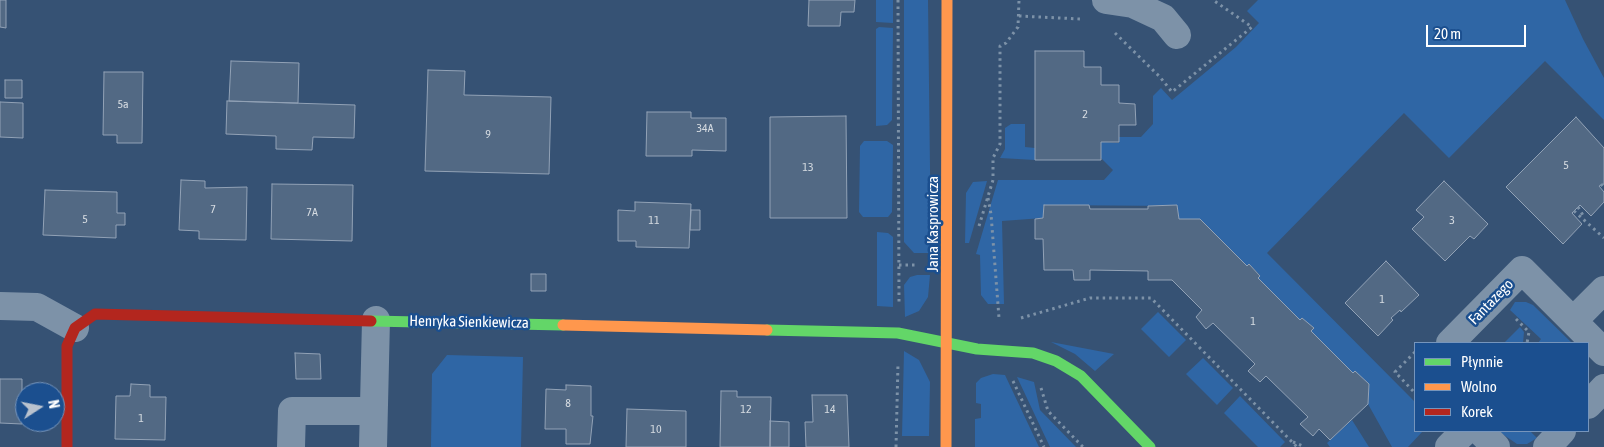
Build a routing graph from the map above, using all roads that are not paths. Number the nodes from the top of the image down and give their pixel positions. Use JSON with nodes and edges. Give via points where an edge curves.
{"nodes":[{"id":1,"x":947,"y":0,"type":"edge"},
{"id":2,"x":1106,"y":0,"type":"edge"},
{"id":3,"x":1177,"y":35,"type":"dead end"},
{"id":4,"x":1604,"y":290,"type":"edge"},
{"id":5,"x":0,"y":306,"type":"edge"},
{"id":6,"x":376,"y":320,"type":"junction"},
{"id":7,"x":1573,"y":321,"type":"junction"},
{"id":8,"x":75,"y":328,"type":"junction"},
{"id":9,"x":948,"y":342,"type":"junction"},
{"id":10,"x":1451,"y":342,"type":"edge"},
{"id":11,"x":1604,"y":352,"type":"edge"},
{"id":12,"x":1604,"y":388,"type":"edge"},
{"id":13,"x":1589,"y":404,"type":"edge"},
{"id":14,"x":373,"y":411,"type":"junction"},
{"id":15,"x":1464,"y":432,"type":"edge"},
{"id":16,"x":1481,"y":432,"type":"edge"},
{"id":17,"x":1561,"y":432,"type":"edge"},
{"id":18,"x":67,"y":447,"type":"edge"},
{"id":19,"x":291,"y":447,"type":"edge"},
{"id":20,"x":373,"y":447,"type":"edge"},
{"id":21,"x":946,"y":447,"type":"edge"},
{"id":22,"x":1150,"y":447,"type":"edge"},
{"id":23,"x":1448,"y":447,"type":"edge"},
{"id":24,"x":1496,"y":447,"type":"edge"},
{"id":25,"x":1547,"y":447,"type":"edge"}],
"edges":[{"from":1,"to":9,"type":"street","name":"Jana Kasprowicza"},
{"from":2,"to":3,"type":"street","via":[[1133,4],[1163,18]]},
{"from":4,"to":7,"type":"street"},
{"from":5,"to":8,"type":"street","via":[[37,307]]},
{"from":6,"to":8,"type":"street","name":"Henryka Sienkiewicza","via":[[95,314]]},
{"from":6,"to":9,"type":"street","name":"Henryka Sienkiewicza","via":[[889,333]]},
{"from":6,"to":14,"type":"street"},
{"from":7,"to":10,"type":"street","name":"Fantazego","via":[[1522,270]]},
{"from":7,"to":11,"type":"street","name":"Fantazego"},
{"from":8,"to":18,"type":"street","via":[[67,346]]},
{"from":9,"to":21,"type":"street","name":"Jana Kasprowicza"},
{"from":9,"to":22,"type":"street","name":"Henryka Sienkiewicza","via":[[977,349],[1013,350],[1056,361],[1080,376]]},
{"from":12,"to":13,"type":"street"},
{"from":14,"to":19,"type":"street","via":[[292,411]]},
{"from":14,"to":20,"type":"street"},
{"from":15,"to":23,"type":"street"},
{"from":16,"to":24,"type":"street"},
{"from":17,"to":25,"type":"street"}]}
